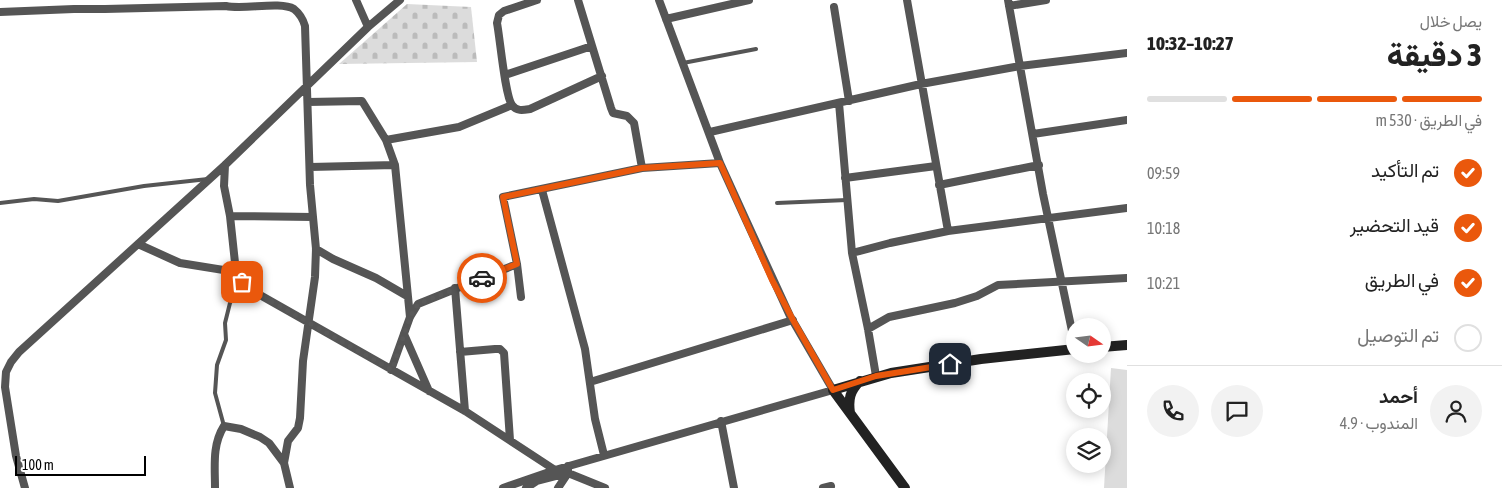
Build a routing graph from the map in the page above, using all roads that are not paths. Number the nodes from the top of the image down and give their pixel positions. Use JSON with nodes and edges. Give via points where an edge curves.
{"nodes":[{"id":1,"x":356,"y":0,"type":"edge"},
{"id":2,"x":400,"y":0,"type":"edge"},
{"id":3,"x":537,"y":0,"type":"edge"},
{"id":4,"x":578,"y":0,"type":"edge"},
{"id":5,"x":659,"y":0,"type":"edge"},
{"id":6,"x":749,"y":0,"type":"edge"},
{"id":7,"x":907,"y":0,"type":"edge"},
{"id":8,"x":1046,"y":0,"type":"edge"},
{"id":9,"x":206,"y":3,"type":"edge"},
{"id":10,"x":285,"y":3,"type":"edge"},
{"id":11,"x":1008,"y":3,"type":"edge"},
{"id":12,"x":834,"y":7,"type":"dead end"},
{"id":13,"x":0,"y":12,"type":"edge"},
{"id":14,"x":666,"y":19,"type":"junction"},
{"id":15,"x":368,"y":26,"type":"junction"},
{"id":16,"x":592,"y":46,"type":"junction"},
{"id":17,"x":756,"y":49,"type":"dead end"},
{"id":18,"x":1127,"y":53,"type":"edge"},
{"id":19,"x":683,"y":63,"type":"junction"},
{"id":20,"x":1020,"y":66,"type":"junction"},
{"id":21,"x":505,"y":75,"type":"junction"},
{"id":22,"x":602,"y":76,"type":"junction"},
{"id":23,"x":921,"y":84,"type":"junction"},
{"id":24,"x":307,"y":85,"type":"junction"},
{"id":25,"x":849,"y":101,"type":"junction"},
{"id":26,"x":308,"y":102,"type":"junction"},
{"id":27,"x":839,"y":103,"type":"junction"},
{"id":28,"x":512,"y":106,"type":"junction"},
{"id":29,"x":1127,"y":120,"type":"edge"},
{"id":30,"x":710,"y":132,"type":"junction"},
{"id":31,"x":1033,"y":134,"type":"junction"},
{"id":32,"x":386,"y":140,"type":"junction"},
{"id":33,"x":720,"y":163,"type":"junction"},
{"id":34,"x":395,"y":164,"type":"junction"},
{"id":35,"x":225,"y":165,"type":"junction"},
{"id":36,"x":1039,"y":165,"type":"junction"},
{"id":37,"x":936,"y":166,"type":"junction"},
{"id":38,"x":310,"y":167,"type":"junction"},
{"id":39,"x":642,"y":168,"type":"junction"},
{"id":40,"x":844,"y":178,"type":"junction"},
{"id":41,"x":210,"y":179,"type":"junction"},
{"id":42,"x":939,"y":185,"type":"junction"},
{"id":43,"x":542,"y":190,"type":"junction"},
{"id":44,"x":847,"y":200,"type":"junction"},
{"id":45,"x":0,"y":203,"type":"edge"},
{"id":46,"x":777,"y":203,"type":"dead end"},
{"id":47,"x":1127,"y":208,"type":"edge"},
{"id":48,"x":230,"y":216,"type":"junction"},
{"id":49,"x":313,"y":217,"type":"junction"},
{"id":50,"x":1049,"y":219,"type":"junction"},
{"id":51,"x":948,"y":231,"type":"junction"},
{"id":52,"x":138,"y":244,"type":"junction"},
{"id":53,"x":316,"y":250,"type":"junction"},
{"id":54,"x":852,"y":253,"type":"junction"},
{"id":55,"x":517,"y":264,"type":"junction"},
{"id":56,"x":236,"y":272,"type":"junction"},
{"id":57,"x":1127,"y":278,"type":"edge"},
{"id":58,"x":242,"y":282,"type":"junction"},
{"id":59,"x":1061,"y":282,"type":"junction"},
{"id":60,"x":455,"y":288,"type":"junction"},
{"id":61,"x":407,"y":296,"type":"junction"},
{"id":62,"x":521,"y":297,"type":"dead end"},
{"id":63,"x":410,"y":317,"type":"junction"},
{"id":64,"x":1069,"y":318,"type":"edge"},
{"id":65,"x":793,"y":320,"type":"junction"},
{"id":66,"x":308,"y":322,"type":"junction"},
{"id":67,"x":868,"y":329,"type":"junction"},
{"id":68,"x":404,"y":334,"type":"junction"},
{"id":69,"x":1127,"y":345,"type":"edge"},
{"id":70,"x":1111,"y":346,"type":"edge"},
{"id":71,"x":1066,"y":348,"type":"edge"},
{"id":72,"x":460,"y":352,"type":"junction"},
{"id":73,"x":392,"y":370,"type":"junction"},
{"id":74,"x":3,"y":372,"type":"edge"},
{"id":75,"x":876,"y":376,"type":"junction"},
{"id":76,"x":861,"y":381,"type":"junction"},
{"id":77,"x":590,"y":382,"type":"junction"},
{"id":78,"x":833,"y":390,"type":"junction"},
{"id":79,"x":429,"y":391,"type":"junction"},
{"id":80,"x":465,"y":412,"type":"junction"},
{"id":81,"x":850,"y":414,"type":"junction"},
{"id":82,"x":721,"y":421,"type":"junction"},
{"id":83,"x":224,"y":426,"type":"junction"},
{"id":84,"x":510,"y":440,"type":"junction"},
{"id":85,"x":604,"y":455,"type":"junction"},
{"id":86,"x":284,"y":463,"type":"junction"},
{"id":87,"x":568,"y":469,"type":"junction"},
{"id":88,"x":555,"y":470,"type":"junction"},
{"id":89,"x":831,"y":486,"type":"dead end"},
{"id":90,"x":25,"y":488,"type":"edge"},
{"id":91,"x":215,"y":488,"type":"edge"},
{"id":92,"x":290,"y":488,"type":"edge"},
{"id":93,"x":503,"y":488,"type":"edge"},
{"id":94,"x":526,"y":488,"type":"edge"},
{"id":95,"x":558,"y":488,"type":"edge"},
{"id":96,"x":605,"y":488,"type":"edge"},
{"id":97,"x":734,"y":488,"type":"edge"},
{"id":98,"x":823,"y":488,"type":"edge"},
{"id":99,"x":905,"y":488,"type":"edge"}],
"edges":[{"from":1,"to":15,"type":"street"},
{"from":2,"to":15,"type":"street"},
{"from":3,"to":21,"type":"street","via":[[499,15]]},
{"from":4,"to":16,"type":"street"},
{"from":5,"to":14,"type":"street"},
{"from":6,"to":14,"type":"street"},
{"from":7,"to":23,"type":"street"},
{"from":8,"to":11,"type":"street"},
{"from":9,"to":10,"type":"street","via":[[235,8]]},
{"from":9,"to":13,"type":"street"},
{"from":10,"to":24,"type":"street","via":[[295,10],[304,26]]},
{"from":11,"to":20,"type":"street"},
{"from":12,"to":25,"type":"street"},
{"from":14,"to":19,"type":"street"},
{"from":15,"to":24,"type":"street"},
{"from":16,"to":21,"type":"street"},
{"from":16,"to":22,"type":"street"},
{"from":17,"to":19,"type":"lane"},
{"from":18,"to":20,"type":"street"},
{"from":19,"to":30,"type":"street"},
{"from":20,"to":23,"type":"street"},
{"from":20,"to":31,"type":"street"},
{"from":21,"to":28,"type":"street"},
{"from":22,"to":28,"type":"street","via":[[530,109],[522,111]]},
{"from":22,"to":39,"type":"street","via":[[613,113],[627,116],[634,123]]},
{"from":23,"to":25,"type":"street"},
{"from":23,"to":37,"type":"street"},
{"from":24,"to":26,"type":"street"},
{"from":24,"to":35,"type":"street"},
{"from":25,"to":27,"type":"street"},
{"from":26,"to":32,"type":"street","via":[[362,101]]},
{"from":26,"to":38,"type":"street"},
{"from":27,"to":30,"type":"street"},
{"from":27,"to":40,"type":"street"},
{"from":28,"to":32,"type":"street","via":[[459,127]]},
{"from":29,"to":31,"type":"street"},
{"from":30,"to":33,"type":"street"},
{"from":31,"to":36,"type":"street"},
{"from":32,"to":34,"type":"street"},
{"from":33,"to":39,"type":"street"},
{"from":33,"to":65,"type":"street"},
{"from":34,"to":38,"type":"street"},
{"from":34,"to":61,"type":"street"},
{"from":35,"to":41,"type":"street"},
{"from":35,"to":48,"type":"street","via":[[224,186]]},
{"from":36,"to":42,"type":"street"},
{"from":36,"to":50,"type":"street"},
{"from":37,"to":40,"type":"street"},
{"from":37,"to":42,"type":"street"},
{"from":38,"to":49,"type":"street"},
{"from":39,"to":43,"type":"street"},
{"from":40,"to":44,"type":"street"},
{"from":41,"to":45,"type":"lane","via":[[144,186],[58,201]]},
{"from":41,"to":52,"type":"street"},
{"from":42,"to":51,"type":"street"},
{"from":43,"to":55,"type":"street","via":[[503,197]]},
{"from":43,"to":77,"type":"street","via":[[578,323]]},
{"from":44,"to":46,"type":"lane"},
{"from":44,"to":54,"type":"street"},
{"from":47,"to":50,"type":"street"},
{"from":48,"to":49,"type":"street"},
{"from":48,"to":56,"type":"street"},
{"from":49,"to":53,"type":"street"},
{"from":50,"to":51,"type":"street"},
{"from":50,"to":59,"type":"street"},
{"from":51,"to":54,"type":"street"},
{"from":52,"to":56,"type":"street","via":[[180,263]]},
{"from":52,"to":74,"type":"street","via":[[19,352]]},
{"from":53,"to":61,"type":"street"},
{"from":53,"to":66,"type":"street"},
{"from":54,"to":67,"type":"street"},
{"from":55,"to":60,"type":"street"},
{"from":55,"to":62,"type":"street"},
{"from":56,"to":58,"type":"street"},
{"from":57,"to":59,"type":"street"},
{"from":58,"to":66,"type":"street"},
{"from":58,"to":83,"type":"lane","via":[[230,302],[225,323],[226,340],[217,365],[215,393]]},
{"from":59,"to":64,"type":"street"},
{"from":59,"to":67,"type":"street","via":[[998,285],[955,303],[889,317]]},
{"from":60,"to":63,"type":"street","via":[[418,304]]},
{"from":60,"to":72,"type":"street"},
{"from":61,"to":63,"type":"street"},
{"from":63,"to":68,"type":"street"},
{"from":65,"to":77,"type":"street"},
{"from":65,"to":78,"type":"street"},
{"from":66,"to":73,"type":"street"},
{"from":66,"to":86,"type":"street","via":[[300,418],[298,428],[288,441]]},
{"from":67,"to":75,"type":"street"},
{"from":68,"to":73,"type":"street"},
{"from":68,"to":79,"type":"street"},
{"from":69,"to":70,"type":"main road"},
{"from":71,"to":75,"type":"main road"},
{"from":72,"to":80,"type":"street"},
{"from":72,"to":84,"type":"street","via":[[496,349],[504,353]]},
{"from":73,"to":79,"type":"street"},
{"from":74,"to":90,"type":"street"},
{"from":75,"to":76,"type":"main road"},
{"from":76,"to":78,"type":"main road"},
{"from":76,"to":81,"type":"main road","via":[[851,393]]},
{"from":77,"to":85,"type":"street"},
{"from":78,"to":81,"type":"main road"},
{"from":78,"to":82,"type":"street"},
{"from":79,"to":80,"type":"street"},
{"from":80,"to":84,"type":"street"},
{"from":81,"to":99,"type":"main road"},
{"from":82,"to":85,"type":"street"},
{"from":82,"to":97,"type":"street"},
{"from":83,"to":86,"type":"street","via":[[260,437],[269,443]]},
{"from":83,"to":91,"type":"street","via":[[215,448]]},
{"from":84,"to":88,"type":"street"},
{"from":85,"to":87,"type":"street"},
{"from":86,"to":92,"type":"street"},
{"from":87,"to":88,"type":"street"},
{"from":87,"to":94,"type":"street"},
{"from":87,"to":95,"type":"street"},
{"from":87,"to":96,"type":"street"},
{"from":88,"to":93,"type":"street"},
{"from":89,"to":98,"type":"street"}]}
